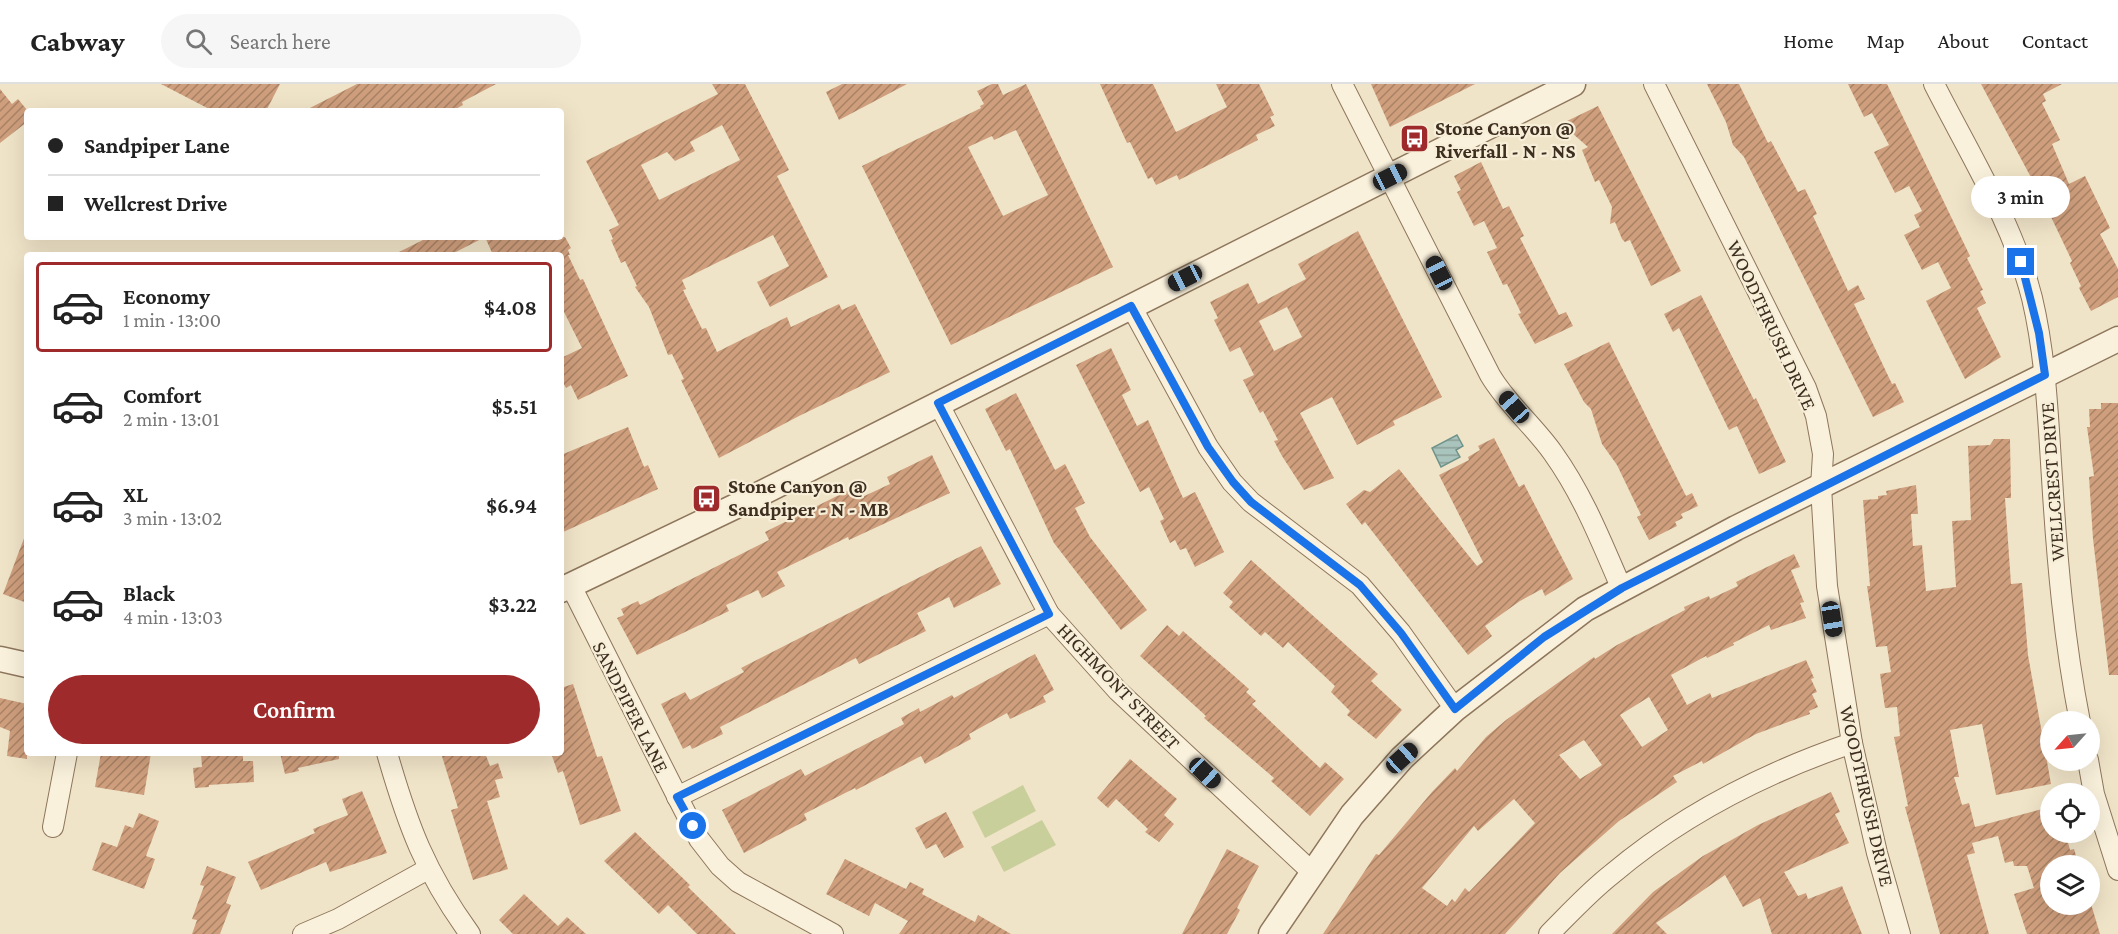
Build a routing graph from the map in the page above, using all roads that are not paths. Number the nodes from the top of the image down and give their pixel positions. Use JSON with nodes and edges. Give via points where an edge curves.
{"nodes":[{"id":1,"x":1342,"y":84,"type":"edge"},
{"id":2,"x":1573,"y":84,"type":"edge"},
{"id":3,"x":1654,"y":84,"type":"edge"},
{"id":4,"x":1934,"y":84,"type":"edge"},
{"id":5,"x":1390,"y":177,"type":"junction"},
{"id":6,"x":1131,"y":306,"type":"junction"},
{"id":7,"x":2118,"y":339,"type":"edge"},
{"id":8,"x":2045,"y":375,"type":"junction"},
{"id":9,"x":938,"y":403,"type":"junction"},
{"id":10,"x":1821,"y":487,"type":"junction"},
{"id":11,"x":566,"y":588,"type":"edge"},
{"id":12,"x":1622,"y":588,"type":"junction"},
{"id":13,"x":1049,"y":614,"type":"junction"},
{"id":14,"x":0,"y":658,"type":"edge"},
{"id":15,"x":24,"y":664,"type":"edge"},
{"id":16,"x":1455,"y":709,"type":"junction"},
{"id":17,"x":2078,"y":711,"type":"edge"},
{"id":18,"x":1852,"y":743,"type":"junction"},
{"id":19,"x":66,"y":756,"type":"edge"},
{"id":20,"x":388,"y":756,"type":"edge"},
{"id":21,"x":2090,"y":771,"type":"edge"},
{"id":22,"x":677,"y":797,"type":"junction"},
{"id":23,"x":53,"y":827,"type":"dead end"},
{"id":24,"x":428,"y":869,"type":"junction"},
{"id":25,"x":2118,"y":870,"type":"edge"},
{"id":26,"x":1311,"y":872,"type":"junction"},
{"id":27,"x":303,"y":934,"type":"edge"},
{"id":28,"x":470,"y":934,"type":"edge"},
{"id":29,"x":833,"y":934,"type":"edge"},
{"id":30,"x":1271,"y":934,"type":"edge"},
{"id":31,"x":1548,"y":934,"type":"edge"},
{"id":32,"x":1900,"y":934,"type":"edge"}],
"edges":[{"from":1,"to":5,"type":"street"},
{"from":2,"to":5,"type":"street"},
{"from":3,"to":10,"type":"street","name":"WOODTHRUSH DRIVE","via":[[1806,388],[1823,454]]},
{"from":4,"to":8,"type":"street","name":"WELLCREST DRIVE","via":[[2021,262]]},
{"from":5,"to":6,"type":"street"},
{"from":5,"to":12,"type":"street","via":[[1498,388],[1552,451],[1581,493]]},
{"from":6,"to":9,"type":"street"},
{"from":6,"to":16,"type":"street","via":[[1208,447],[1233,482],[1251,502],[1360,585],[1401,633]]},
{"from":7,"to":8,"type":"street"},
{"from":8,"to":10,"type":"street"},
{"from":8,"to":17,"type":"street","name":"WELLCREST DRIVE","via":[[2058,570]]},
{"from":9,"to":11,"type":"street"},
{"from":9,"to":13,"type":"street","name":"HIGHMONT STREET"},
{"from":10,"to":12,"type":"street"},
{"from":10,"to":18,"type":"street","name":"WOODTHRUSH DRIVE","via":[[1827,586]]},
{"from":11,"to":22,"type":"street","name":"SANDPIPER LANE"},
{"from":12,"to":16,"type":"street","via":[[1544,637]]},
{"from":13,"to":22,"type":"street"},
{"from":13,"to":26,"type":"street","name":"HIGHMONT STREET","via":[[1118,691]]},
{"from":14,"to":15,"type":"street"},
{"from":16,"to":26,"type":"street","via":[[1402,758]]},
{"from":18,"to":31,"type":"street","via":[[1755,780],[1687,818],[1611,874]]},
{"from":18,"to":32,"type":"street","name":"WOODTHRUSH DRIVE"},
{"from":19,"to":23,"type":"street"},
{"from":20,"to":24,"type":"street","via":[[407,821]]},
{"from":21,"to":25,"type":"street"},
{"from":22,"to":29,"type":"street","name":"SANDPIPER LANE","via":[[699,838],[738,882]]},
{"from":24,"to":27,"type":"street"},
{"from":24,"to":28,"type":"street"},
{"from":26,"to":30,"type":"street"}]}
